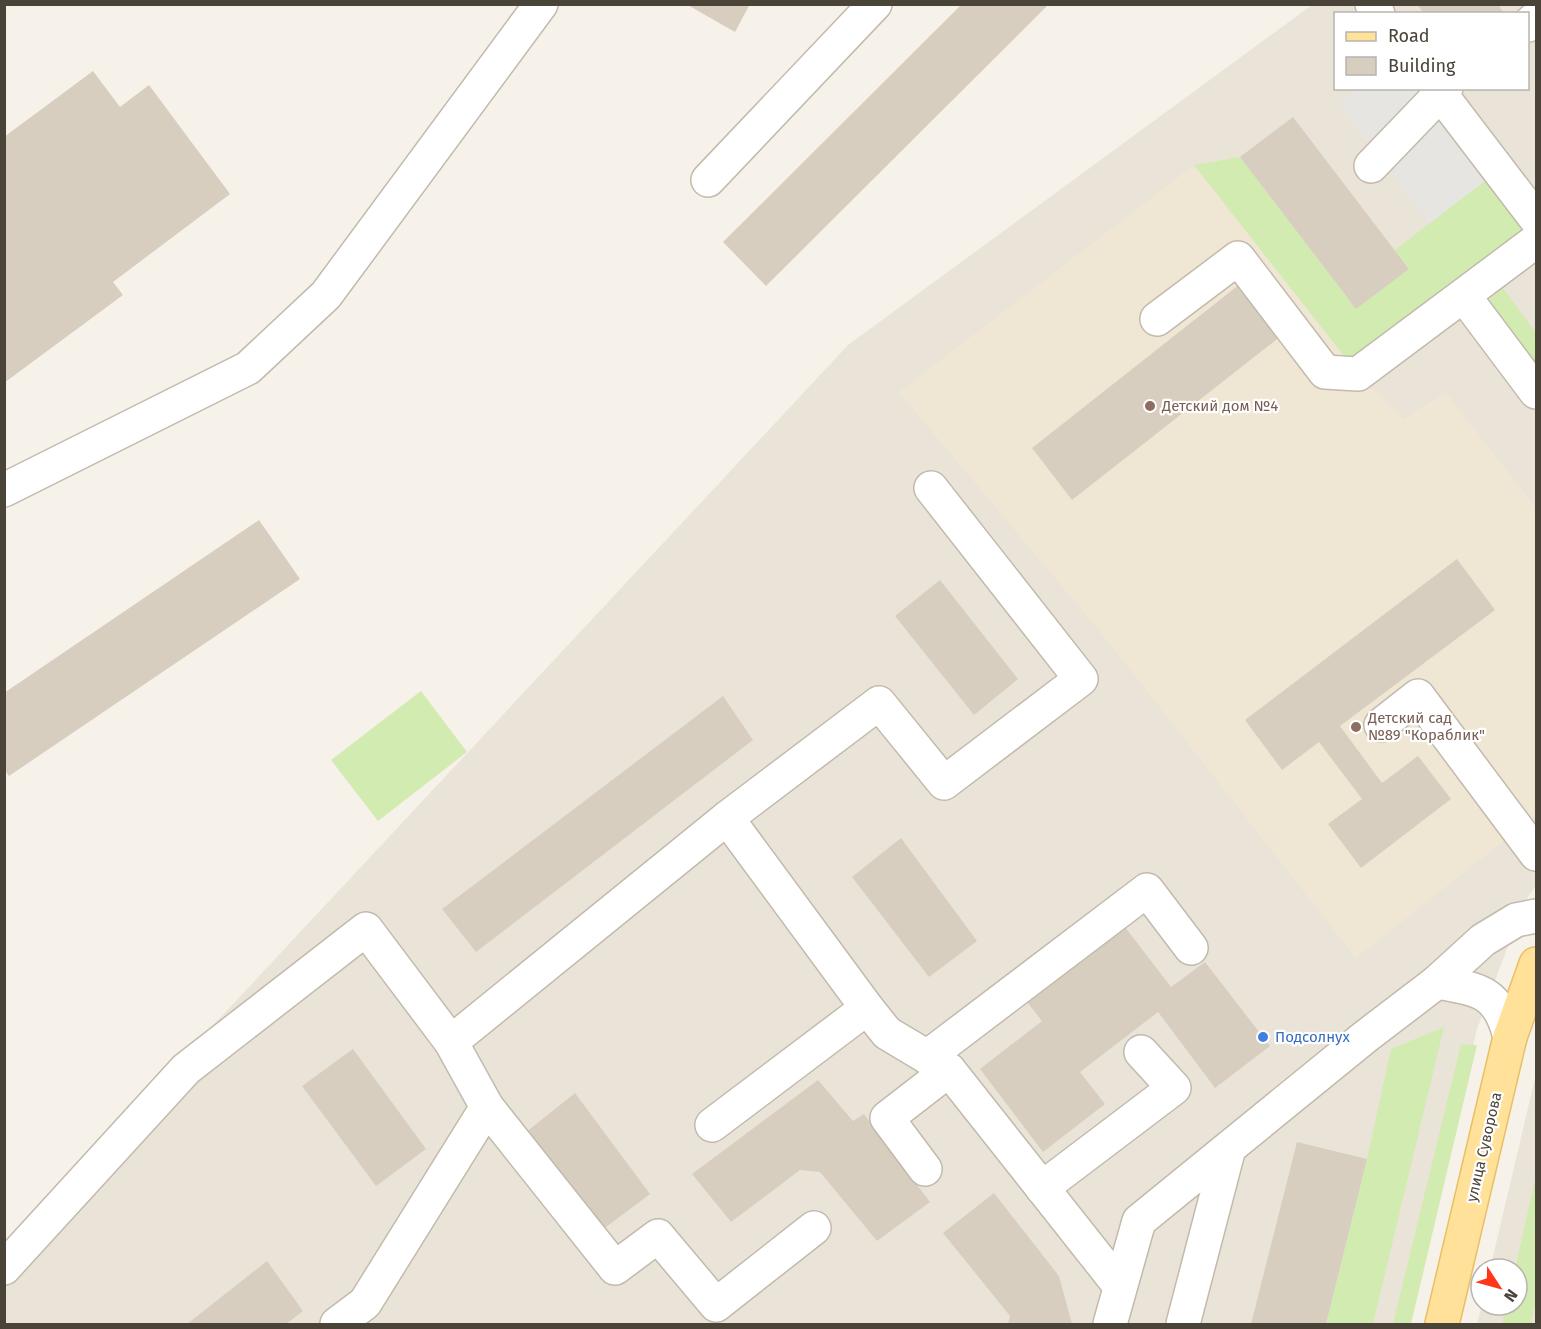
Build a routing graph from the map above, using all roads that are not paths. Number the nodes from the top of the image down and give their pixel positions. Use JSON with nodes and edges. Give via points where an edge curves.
{"nodes":[{"id":1,"x":541,"y":4,"type":"edge"},
{"id":2,"x":875,"y":4,"type":"edge"},
{"id":3,"x":1440,"y":90,"type":"edge"},
{"id":4,"x":1371,"y":166,"type":"dead end"},
{"id":5,"x":708,"y":180,"type":"dead end"},
{"id":6,"x":1536,"y":219,"type":"edge"},
{"id":7,"x":1536,"y":241,"type":"edge"},
{"id":8,"x":1464,"y":296,"type":"junction"},
{"id":9,"x":1157,"y":319,"type":"dead end"},
{"id":10,"x":1536,"y":392,"type":"edge"},
{"id":11,"x":931,"y":488,"type":"dead end"},
{"id":12,"x":4,"y":490,"type":"edge"},
{"id":13,"x":1381,"y":725,"type":"dead end"},
{"id":14,"x":727,"y":818,"type":"junction"},
{"id":15,"x":1536,"y":854,"type":"edge"},
{"id":16,"x":1536,"y":916,"type":"edge"},
{"id":17,"x":1191,"y":948,"type":"dead end"},
{"id":18,"x":1535,"y":970,"type":"edge"},
{"id":19,"x":1437,"y":982,"type":"junction"},
{"id":20,"x":867,"y":1008,"type":"junction"},
{"id":21,"x":1510,"y":1037,"type":"junction"},
{"id":22,"x":451,"y":1042,"type":"junction"},
{"id":23,"x":1141,"y":1052,"type":"dead end"},
{"id":24,"x":938,"y":1064,"type":"junction"},
{"id":25,"x":488,"y":1107,"type":"junction"},
{"id":26,"x":712,"y":1125,"type":"dead end"},
{"id":27,"x":1229,"y":1148,"type":"junction"},
{"id":28,"x":926,"y":1169,"type":"dead end"},
{"id":29,"x":1042,"y":1188,"type":"junction"},
{"id":30,"x":814,"y":1228,"type":"dead end"},
{"id":31,"x":4,"y":1268,"type":"edge"},
{"id":32,"x":1119,"y":1285,"type":"junction"},
{"id":33,"x":337,"y":1324,"type":"edge"},
{"id":34,"x":1110,"y":1324,"type":"edge"},
{"id":35,"x":1183,"y":1324,"type":"edge"},
{"id":36,"x":1442,"y":1324,"type":"edge"}],
"edges":[{"from":1,"to":12,"type":"lane","via":[[326,295],[248,368]]},
{"from":2,"to":5,"type":"lane"},
{"from":3,"to":4,"type":"lane"},
{"from":3,"to":6,"type":"lane"},
{"from":7,"to":8,"type":"lane"},
{"from":8,"to":9,"type":"lane","via":[[1358,374],[1325,372],[1238,258]]},
{"from":8,"to":10,"type":"lane"},
{"from":11,"to":14,"type":"lane","via":[[1081,679],[944,783],[879,703]]},
{"from":13,"to":15,"type":"lane","via":[[1418,696]]},
{"from":14,"to":20,"type":"lane"},
{"from":14,"to":22,"type":"lane"},
{"from":16,"to":19,"type":"lane","via":[[1516,920],[1482,940]]},
{"from":17,"to":24,"type":"lane","via":[[1147,890]]},
{"from":18,"to":21,"type":"main road","name":"улица Суворова"},
{"from":19,"to":21,"type":"lane","via":[[1484,993],[1500,1012]]},
{"from":19,"to":27,"type":"lane"},
{"from":20,"to":24,"type":"lane","via":[[887,1033]]},
{"from":20,"to":26,"type":"lane"},
{"from":21,"to":36,"type":"main road","name":"улица Суворова"},
{"from":22,"to":25,"type":"lane"},
{"from":22,"to":31,"type":"lane","via":[[366,929],[186,1069]]},
{"from":23,"to":29,"type":"lane","via":[[1174,1088]]},
{"from":24,"to":28,"type":"lane","via":[[887,1118]]},
{"from":24,"to":29,"type":"lane"},
{"from":25,"to":30,"type":"lane","via":[[615,1268],[658,1236],[716,1305]]},
{"from":25,"to":33,"type":"lane","via":[[365,1303]]},
{"from":27,"to":32,"type":"lane","via":[[1139,1221]]},
{"from":27,"to":35,"type":"lane"},
{"from":29,"to":32,"type":"lane"},
{"from":32,"to":34,"type":"lane"}]}
